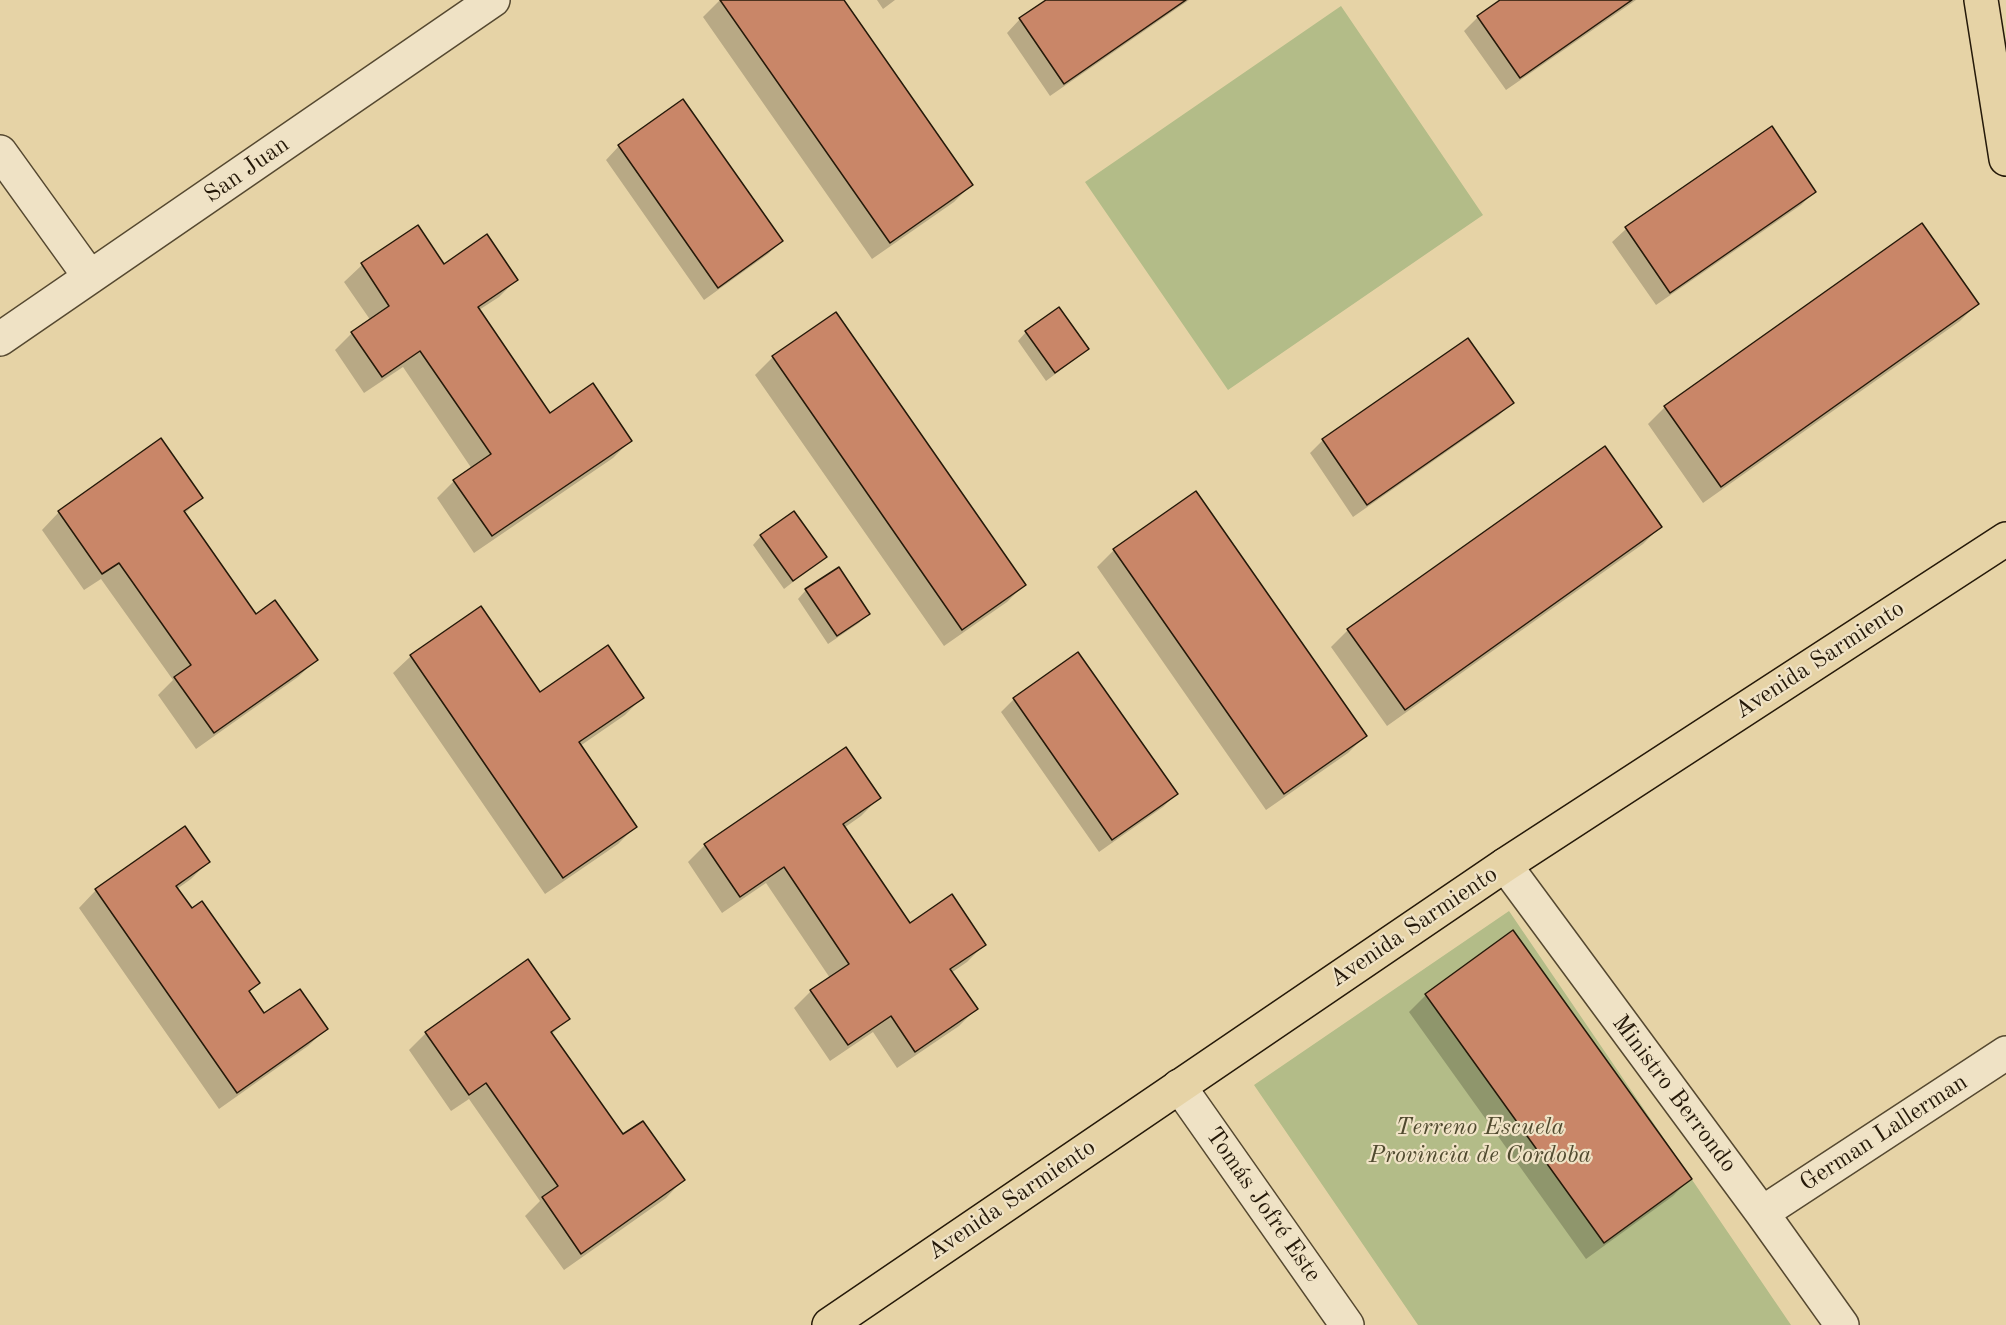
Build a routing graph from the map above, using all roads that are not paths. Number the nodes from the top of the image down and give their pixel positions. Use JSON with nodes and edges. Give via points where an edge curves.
{"nodes":[{"id":1,"x":493,"y":0,"type":"edge"},
{"id":2,"x":1981,"y":0,"type":"edge"},
{"id":3,"x":0,"y":152,"type":"edge"},
{"id":4,"x":2006,"y":159,"type":"edge"},
{"id":5,"x":90,"y":277,"type":"junction"},
{"id":6,"x":0,"y":339,"type":"edge"},
{"id":7,"x":2006,"y":539,"type":"edge"},
{"id":8,"x":1504,"y":865,"type":"junction"},
{"id":9,"x":2006,"y":1053,"type":"edge"},
{"id":10,"x":1179,"y":1086,"type":"junction"},
{"id":11,"x":1762,"y":1213,"type":"junction"},
{"id":12,"x":829,"y":1325,"type":"edge"},
{"id":13,"x":1347,"y":1325,"type":"edge"},
{"id":14,"x":1842,"y":1325,"type":"edge"}],
"edges":[{"from":1,"to":5,"type":"street","name":"San Juan"},
{"from":2,"to":4,"type":"main road"},
{"from":3,"to":5,"type":"street"},
{"from":5,"to":6,"type":"street","name":"San Juan"},
{"from":7,"to":8,"type":"main road","name":"Avenida Sarmiento"},
{"from":8,"to":10,"type":"main road","name":"Avenida Sarmiento"},
{"from":8,"to":11,"type":"street","name":"Ministro Berrondo"},
{"from":9,"to":11,"type":"street","name":"German Lallerman"},
{"from":10,"to":12,"type":"main road","name":"Avenida Sarmiento"},
{"from":10,"to":13,"type":"street","name":"Tomás Jofré Este"},
{"from":11,"to":14,"type":"street","name":"Ministro Berrondo"}]}
